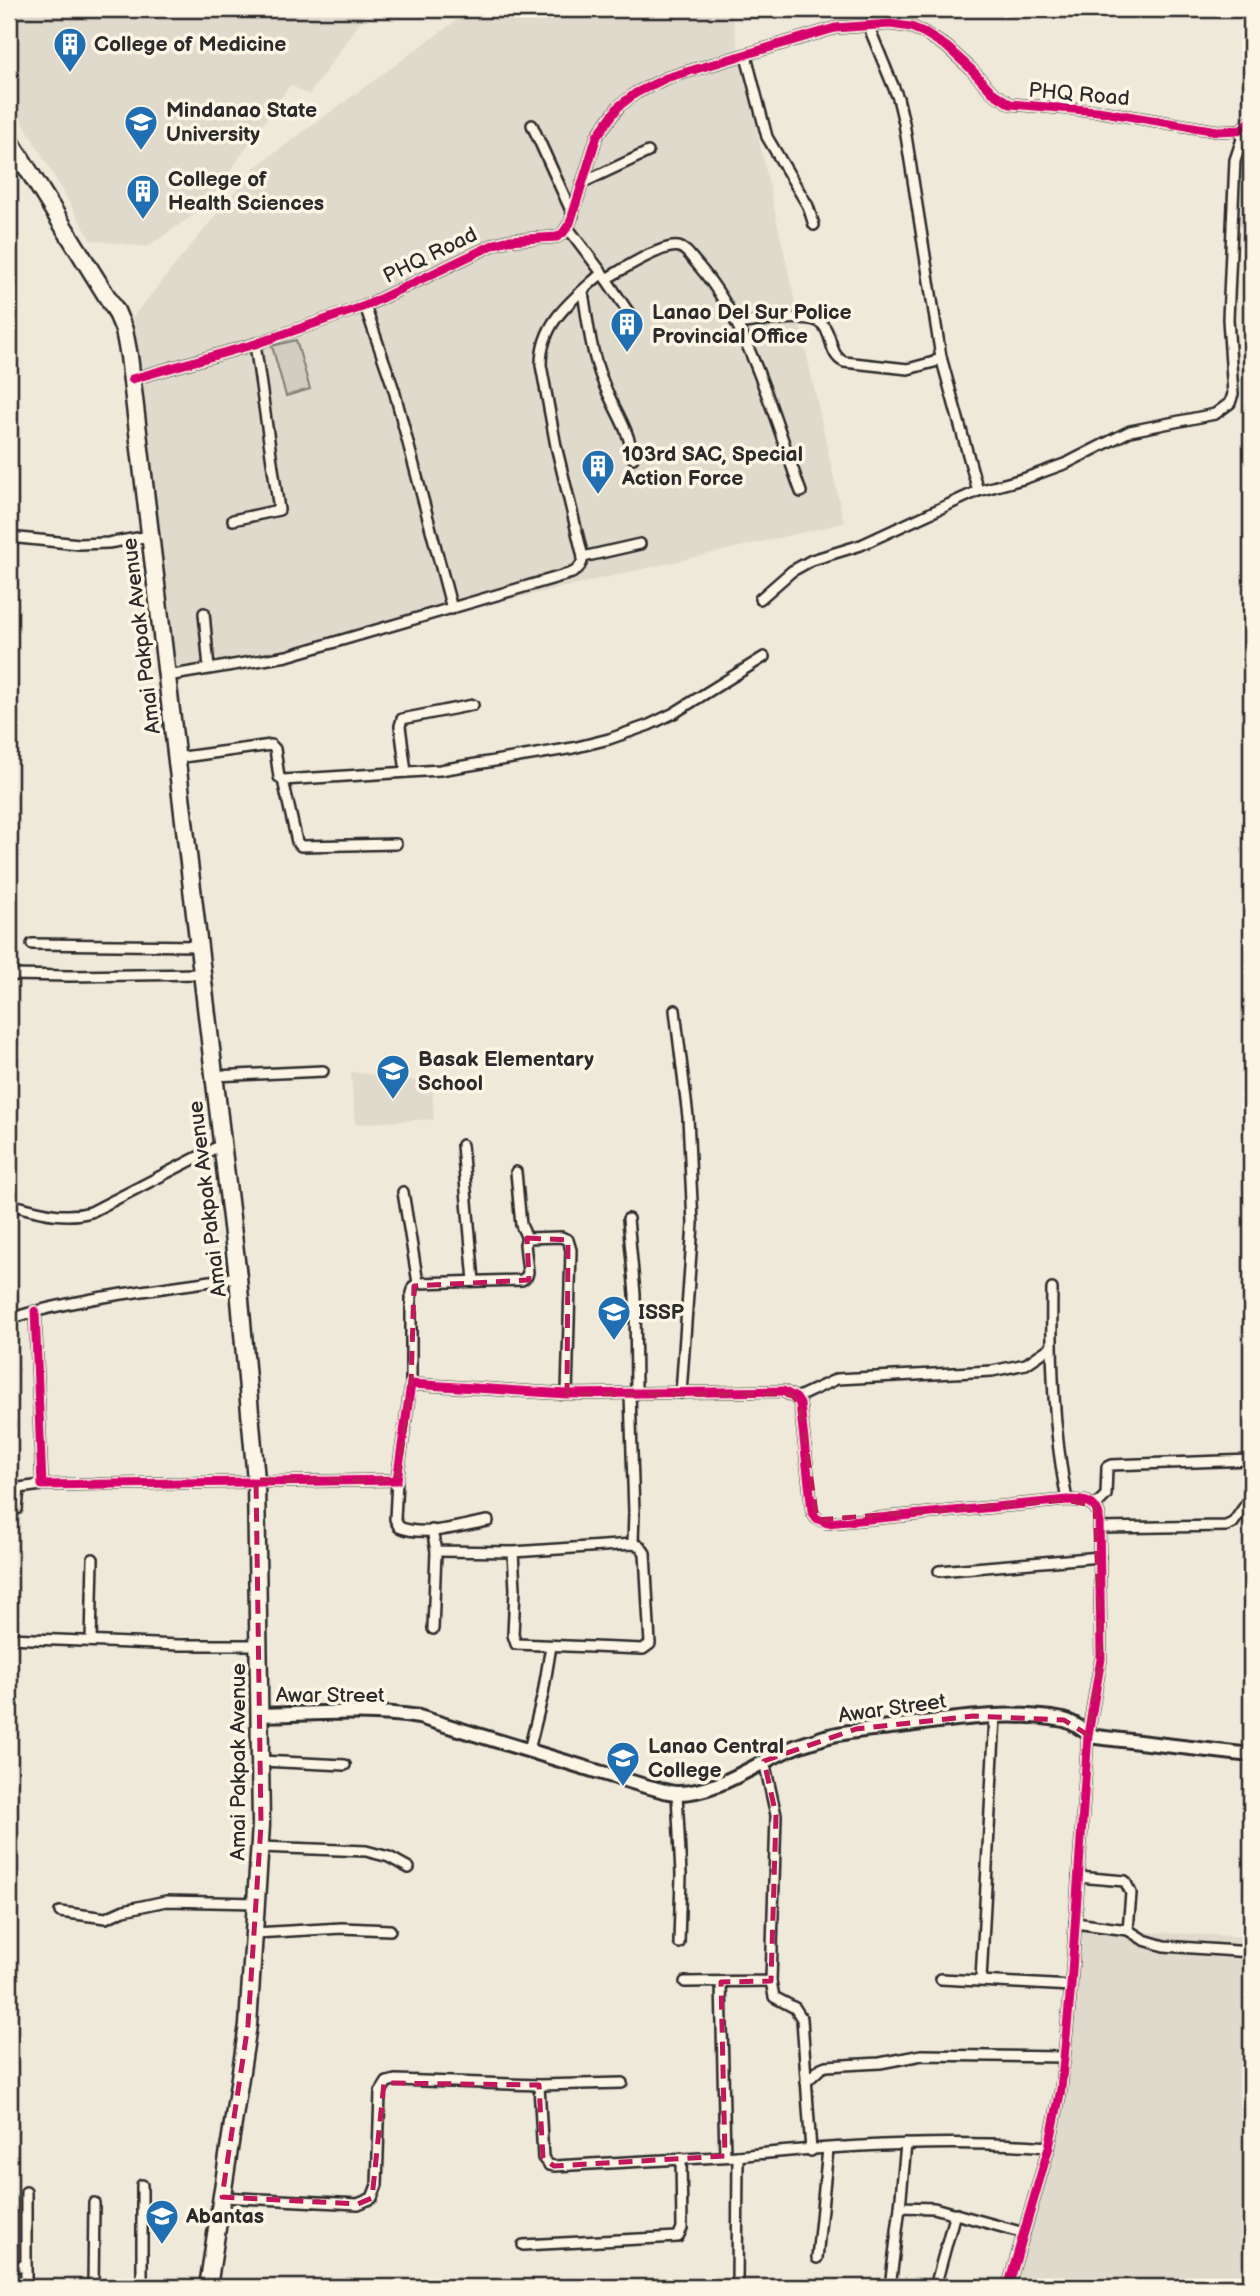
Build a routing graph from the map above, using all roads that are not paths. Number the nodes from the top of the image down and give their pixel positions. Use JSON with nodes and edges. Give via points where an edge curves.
{"nodes":[{"id":1,"x":868,"y":25,"type":"junction"},
{"id":2,"x":746,"y":56,"type":"junction"},
{"id":3,"x":1251,"y":121,"type":"edge"},
{"id":4,"x":532,"y":125,"type":"dead end"},
{"id":5,"x":1241,"y":134,"type":"junction"},
{"id":6,"x":9,"y":139,"type":"edge"},
{"id":7,"x":1251,"y":145,"type":"edge"},
{"id":8,"x":648,"y":152,"type":"dead end"},
{"id":9,"x":582,"y":183,"type":"junction"},
{"id":10,"x":573,"y":215,"type":"junction"},
{"id":11,"x":814,"y":225,"type":"dead end"},
{"id":12,"x":568,"y":228,"type":"junction"},
{"id":13,"x":604,"y":276,"type":"junction"},
{"id":14,"x":583,"y":292,"type":"junction"},
{"id":15,"x":365,"y":306,"type":"junction"},
{"id":16,"x":633,"y":319,"type":"dead end"},
{"id":17,"x":737,"y":324,"type":"junction"},
{"id":18,"x":255,"y":344,"type":"junction"},
{"id":19,"x":941,"y":357,"type":"junction"},
{"id":20,"x":132,"y":379,"type":"junction"},
{"id":21,"x":633,"y":458,"type":"dead end"},
{"id":22,"x":978,"y":491,"type":"junction"},
{"id":23,"x":801,"y":492,"type":"dead end"},
{"id":24,"x":233,"y":520,"type":"dead end"},
{"id":25,"x":150,"y":536,"type":"junction"},
{"id":26,"x":9,"y":537,"type":"edge"},
{"id":27,"x":640,"y":544,"type":"dead end"},
{"id":28,"x":583,"y":557,"type":"junction"},
{"id":29,"x":760,"y":599,"type":"dead end"},
{"id":30,"x":452,"y":609,"type":"junction"},
{"id":31,"x":204,"y":613,"type":"dead end"},
{"id":32,"x":764,"y":657,"type":"dead end"},
{"id":33,"x":209,"y":668,"type":"junction"},
{"id":34,"x":167,"y":676,"type":"junction"},
{"id":35,"x":473,"y":705,"type":"dead end"},
{"id":36,"x":176,"y":758,"type":"junction"},
{"id":37,"x":406,"y":772,"type":"junction"},
{"id":38,"x":283,"y":780,"type":"junction"},
{"id":39,"x":396,"y":844,"type":"dead end"},
{"id":40,"x":32,"y":944,"type":"dead end"},
{"id":41,"x":198,"y":946,"type":"junction"},
{"id":42,"x":202,"y":974,"type":"junction"},
{"id":43,"x":9,"y":975,"type":"edge"},
{"id":44,"x":675,"y":1010,"type":"dead end"},
{"id":45,"x":323,"y":1071,"type":"dead end"},
{"id":46,"x":214,"y":1076,"type":"junction"},
{"id":47,"x":223,"y":1144,"type":"junction"},
{"id":48,"x":462,"y":1146,"type":"dead end"},
{"id":49,"x":516,"y":1172,"type":"dead end"},
{"id":50,"x":403,"y":1192,"type":"dead end"},
{"id":51,"x":9,"y":1204,"type":"edge"},
{"id":52,"x":628,"y":1219,"type":"dead end"},
{"id":53,"x":527,"y":1238,"type":"junction"},
{"id":54,"x":239,"y":1277,"type":"junction"},
{"id":55,"x":474,"y":1281,"type":"junction"},
{"id":56,"x":418,"y":1283,"type":"junction"},
{"id":57,"x":1052,"y":1289,"type":"dead end"},
{"id":58,"x":35,"y":1311,"type":"junction"},
{"id":59,"x":9,"y":1319,"type":"edge"},
{"id":60,"x":1051,"y":1347,"type":"junction"},
{"id":61,"x":411,"y":1384,"type":"junction"},
{"id":62,"x":681,"y":1393,"type":"junction"},
{"id":63,"x":567,"y":1394,"type":"junction"},
{"id":64,"x":633,"y":1394,"type":"junction"},
{"id":65,"x":796,"y":1398,"type":"junction"},
{"id":66,"x":1251,"y":1460,"type":"edge"},
{"id":67,"x":256,"y":1480,"type":"junction"},
{"id":68,"x":397,"y":1480,"type":"junction"},
{"id":69,"x":42,"y":1485,"type":"junction"},
{"id":70,"x":1251,"y":1497,"type":"edge"},
{"id":71,"x":1067,"y":1500,"type":"junction"},
{"id":72,"x":1095,"y":1506,"type":"junction"},
{"id":73,"x":9,"y":1511,"type":"edge"},
{"id":74,"x":488,"y":1521,"type":"dead end"},
{"id":75,"x":1099,"y":1528,"type":"junction"},
{"id":76,"x":432,"y":1530,"type":"junction"},
{"id":77,"x":633,"y":1544,"type":"junction"},
{"id":78,"x":436,"y":1551,"type":"junction"},
{"id":79,"x":513,"y":1552,"type":"junction"},
{"id":80,"x":1100,"y":1557,"type":"junction"},
{"id":81,"x":93,"y":1559,"type":"dead end"},
{"id":82,"x":939,"y":1571,"type":"dead end"},
{"id":83,"x":433,"y":1629,"type":"dead end"},
{"id":84,"x":9,"y":1638,"type":"edge"},
{"id":85,"x":91,"y":1641,"type":"junction"},
{"id":86,"x":259,"y":1645,"type":"junction"},
{"id":87,"x":551,"y":1646,"type":"junction"},
{"id":88,"x":260,"y":1715,"type":"junction"},
{"id":89,"x":995,"y":1716,"type":"junction"},
{"id":90,"x":1088,"y":1735,"type":"junction"},
{"id":91,"x":529,"y":1750,"type":"junction"},
{"id":92,"x":1251,"y":1755,"type":"edge"},
{"id":93,"x":261,"y":1761,"type":"junction"},
{"id":94,"x":764,"y":1761,"type":"junction"},
{"id":95,"x":345,"y":1765,"type":"dead end"},
{"id":96,"x":677,"y":1793,"type":"junction"},
{"id":97,"x":260,"y":1847,"type":"junction"},
{"id":98,"x":409,"y":1868,"type":"dead end"},
{"id":99,"x":1078,"y":1877,"type":"junction"},
{"id":100,"x":257,"y":1903,"type":"junction"},
{"id":101,"x":60,"y":1912,"type":"dead end"},
{"id":102,"x":1075,"y":1923,"type":"junction"},
{"id":103,"x":390,"y":1930,"type":"dead end"},
{"id":104,"x":1128,"y":1930,"type":"junction"},
{"id":105,"x":255,"y":1933,"type":"junction"},
{"id":106,"x":679,"y":1943,"type":"dead end"},
{"id":107,"x":1251,"y":1952,"type":"edge"},
{"id":108,"x":941,"y":1979,"type":"dead end"},
{"id":109,"x":981,"y":1980,"type":"junction"},
{"id":110,"x":771,"y":1981,"type":"junction"},
{"id":111,"x":685,"y":1982,"type":"dead end"},
{"id":112,"x":721,"y":1982,"type":"junction"},
{"id":113,"x":1070,"y":1986,"type":"junction"},
{"id":114,"x":1063,"y":2057,"type":"junction"},
{"id":115,"x":806,"y":2082,"type":"junction"},
{"id":116,"x":622,"y":2083,"type":"dead end"},
{"id":117,"x":540,"y":2085,"type":"junction"},
{"id":118,"x":906,"y":2144,"type":"junction"},
{"id":119,"x":1049,"y":2147,"type":"junction"},
{"id":120,"x":828,"y":2149,"type":"junction"},
{"id":121,"x":811,"y":2151,"type":"junction"},
{"id":122,"x":724,"y":2156,"type":"junction"},
{"id":123,"x":738,"y":2156,"type":"junction"},
{"id":124,"x":681,"y":2158,"type":"junction"},
{"id":125,"x":142,"y":2185,"type":"dead end"},
{"id":126,"x":26,"y":2192,"type":"dead end"},
{"id":127,"x":222,"y":2197,"type":"junction"},
{"id":128,"x":94,"y":2203,"type":"dead end"},
{"id":129,"x":900,"y":2207,"type":"junction"},
{"id":130,"x":955,"y":2213,"type":"junction"},
{"id":131,"x":1024,"y":2233,"type":"junction"},
{"id":132,"x":523,"y":2245,"type":"dead end"},
{"id":133,"x":817,"y":2258,"type":"dead end"},
{"id":134,"x":9,"y":2266,"type":"edge"},
{"id":135,"x":26,"y":2266,"type":"junction"},
{"id":136,"x":26,"y":2287,"type":"edge"},
{"id":137,"x":93,"y":2287,"type":"edge"},
{"id":138,"x":142,"y":2287,"type":"edge"},
{"id":139,"x":208,"y":2287,"type":"edge"},
{"id":140,"x":737,"y":2287,"type":"edge"},
{"id":141,"x":890,"y":2287,"type":"edge"},
{"id":142,"x":935,"y":2287,"type":"edge"},
{"id":143,"x":1008,"y":2287,"type":"edge"}],
"edges":[{"from":1,"to":2,"type":"street","name":"PHQ Road","via":[[820,32]]},
{"from":1,"to":5,"type":"street","name":"PHQ Road","via":[[899,24],[935,39],[1010,104],[1130,115]]},
{"from":1,"to":19,"type":"street","via":[[904,123]]},
{"from":2,"to":9,"type":"street","name":"PHQ Road","via":[[666,78],[636,93],[597,136]]},
{"from":2,"to":11,"type":"street","via":[[767,138],[808,206]]},
{"from":3,"to":5,"type":"street"},
{"from":4,"to":10,"type":"street"},
{"from":5,"to":7,"type":"street"},
{"from":5,"to":22,"type":"street","via":[[1235,160],[1228,319],[1230,403],[1215,414],[1130,431],[1067,463]]},
{"from":6,"to":20,"type":"highway","name":"Amai Pakpak Avenue","via":[[120,318]]},
{"from":8,"to":9,"type":"street"},
{"from":9,"to":10,"type":"street","name":"PHQ Road"},
{"from":10,"to":12,"type":"street","name":"PHQ Road"},
{"from":12,"to":13,"type":"street"},
{"from":12,"to":15,"type":"street","name":"PHQ Road","via":[[557,237],[488,246]]},
{"from":13,"to":14,"type":"street"},
{"from":13,"to":16,"type":"street"},
{"from":13,"to":17,"type":"street","via":[[679,247],[707,276]]},
{"from":14,"to":21,"type":"street","via":[[592,349]]},
{"from":14,"to":28,"type":"street","via":[[549,326],[541,352],[556,446]]},
{"from":15,"to":18,"type":"street","name":"PHQ Road"},
{"from":15,"to":30,"type":"street","via":[[394,390]]},
{"from":17,"to":19,"type":"street","via":[[815,320],[824,325],[837,358],[844,362],[908,369]]},
{"from":17,"to":23,"type":"street"},
{"from":18,"to":20,"type":"street","name":"PHQ Road"},
{"from":18,"to":24,"type":"street","via":[[279,510]]},
{"from":19,"to":22,"type":"street"},
{"from":20,"to":25,"type":"highway","name":"Amai Pakpak Avenue"},
{"from":22,"to":29,"type":"street","via":[[861,545],[812,560]]},
{"from":25,"to":26,"type":"street","via":[[79,544]]},
{"from":25,"to":34,"type":"highway","name":"Amai Pakpak Avenue"},
{"from":27,"to":28,"type":"street"},
{"from":28,"to":30,"type":"street","via":[[572,573]]},
{"from":30,"to":33,"type":"street","via":[[287,656]]},
{"from":31,"to":33,"type":"street"},
{"from":32,"to":37,"type":"street","via":[[674,713],[609,738],[530,755]]},
{"from":33,"to":34,"type":"street"},
{"from":34,"to":36,"type":"highway","name":"Amai Pakpak Avenue"},
{"from":35,"to":37,"type":"street","via":[[402,719]]},
{"from":36,"to":38,"type":"street","via":[[271,745]]},
{"from":36,"to":41,"type":"highway","name":"Amai Pakpak Avenue"},
{"from":37,"to":38,"type":"street"},
{"from":38,"to":39,"type":"street","via":[[301,846]]},
{"from":40,"to":41,"type":"street"},
{"from":41,"to":42,"type":"highway","name":"Amai Pakpak Avenue"},
{"from":42,"to":43,"type":"street"},
{"from":42,"to":46,"type":"highway","name":"Amai Pakpak Avenue"},
{"from":44,"to":62,"type":"street","via":[[694,1224]]},
{"from":45,"to":46,"type":"street"},
{"from":46,"to":47,"type":"highway","name":"Amai Pakpak Avenue"},
{"from":47,"to":51,"type":"street","via":[[91,1212],[61,1216]]},
{"from":47,"to":54,"type":"highway","name":"Amai Pakpak Avenue"},
{"from":48,"to":55,"type":"street"},
{"from":49,"to":53,"type":"street"},
{"from":50,"to":56,"type":"street"},
{"from":52,"to":64,"type":"street","via":[[635,1294]]},
{"from":53,"to":55,"type":"street","via":[[525,1279]]},
{"from":53,"to":63,"type":"street","via":[[561,1237],[568,1240],[571,1250]]},
{"from":54,"to":58,"type":"street"},
{"from":54,"to":67,"type":"highway","name":"Amai Pakpak Avenue"},
{"from":55,"to":56,"type":"street"},
{"from":56,"to":61,"type":"street","via":[[411,1297]]},
{"from":57,"to":60,"type":"street"},
{"from":58,"to":59,"type":"street"},
{"from":58,"to":69,"type":"street"},
{"from":60,"to":65,"type":"street","via":[[1026,1364],[992,1371],[837,1379]]},
{"from":60,"to":71,"type":"street","via":[[1055,1435]]},
{"from":61,"to":63,"type":"street"},
{"from":61,"to":68,"type":"street"},
{"from":62,"to":64,"type":"street"},
{"from":62,"to":65,"type":"street","via":[[783,1391]]},
{"from":63,"to":64,"type":"street"},
{"from":64,"to":77,"type":"street"},
{"from":65,"to":71,"type":"street","via":[[812,1511],[820,1521]]},
{"from":66,"to":72,"type":"street","via":[[1111,1465],[1105,1471],[1106,1495]]},
{"from":67,"to":68,"type":"street"},
{"from":67,"to":69,"type":"street"},
{"from":67,"to":86,"type":"highway","name":"Amai Pakpak Avenue"},
{"from":68,"to":76,"type":"street","via":[[396,1524],[405,1530]]},
{"from":69,"to":73,"type":"street","via":[[19,1488],[17,1509]]},
{"from":70,"to":75,"type":"street","via":[[1226,1526]]},
{"from":71,"to":72,"type":"street"},
{"from":72,"to":75,"type":"street"},
{"from":74,"to":76,"type":"street"},
{"from":75,"to":80,"type":"street"},
{"from":76,"to":78,"type":"street"},
{"from":77,"to":79,"type":"street"},
{"from":77,"to":87,"type":"street","via":[[645,1553],[650,1644],[643,1649]]},
{"from":78,"to":79,"type":"street"},
{"from":78,"to":83,"type":"street"},
{"from":79,"to":87,"type":"street","via":[[513,1639],[519,1645]]},
{"from":80,"to":82,"type":"street"},
{"from":80,"to":90,"type":"street","via":[[1101,1659]]},
{"from":81,"to":85,"type":"street"},
{"from":84,"to":85,"type":"street"},
{"from":85,"to":86,"type":"street"},
{"from":86,"to":88,"type":"highway","name":"Amai Pakpak Avenue"},
{"from":87,"to":91,"type":"street"},
{"from":88,"to":91,"type":"street","name":"Awar Street","via":[[397,1714],[451,1725]]},
{"from":88,"to":93,"type":"highway","name":"Amai Pakpak Avenue"},
{"from":89,"to":90,"type":"street","name":"Awar Street","via":[[1063,1720]]},
{"from":89,"to":94,"type":"street","name":"Awar Street","via":[[856,1729]]},
{"from":89,"to":109,"type":"street"},
{"from":90,"to":92,"type":"street","name":"Awar Street"},
{"from":90,"to":99,"type":"street"},
{"from":91,"to":96,"type":"street","name":"Awar Street"},
{"from":93,"to":95,"type":"street"},
{"from":93,"to":97,"type":"highway","name":"Amai Pakpak Avenue"},
{"from":94,"to":96,"type":"street","name":"Awar Street","via":[[701,1789]]},
{"from":94,"to":110,"type":"street","via":[[776,1815]]},
{"from":96,"to":106,"type":"street"},
{"from":97,"to":98,"type":"street","via":[[366,1851]]},
{"from":97,"to":100,"type":"highway","name":"Amai Pakpak Avenue"},
{"from":99,"to":102,"type":"street"},
{"from":99,"to":104,"type":"street","via":[[1125,1881],[1130,1893]]},
{"from":100,"to":101,"type":"street","via":[[166,1901],[106,1918]]},
{"from":100,"to":105,"type":"highway","name":"Amai Pakpak Avenue"},
{"from":102,"to":104,"type":"street"},
{"from":102,"to":113,"type":"street"},
{"from":103,"to":105,"type":"street"},
{"from":104,"to":107,"type":"street","via":[[1164,1946]]},
{"from":105,"to":127,"type":"highway","name":"Amai Pakpak Avenue","via":[[246,2037]]},
{"from":108,"to":109,"type":"street"},
{"from":109,"to":113,"type":"street"},
{"from":110,"to":112,"type":"street"},
{"from":110,"to":115,"type":"street","via":[[774,1997],[795,2008],[802,2019]]},
{"from":111,"to":112,"type":"street"},
{"from":112,"to":122,"type":"street"},
{"from":113,"to":114,"type":"street"},
{"from":114,"to":115,"type":"street","via":[[922,2055],[826,2066]]},
{"from":114,"to":119,"type":"street"},
{"from":115,"to":121,"type":"street"},
{"from":116,"to":117,"type":"street"},
{"from":117,"to":124,"type":"street","via":[[543,2158],[549,2165]]},
{"from":117,"to":127,"type":"street","via":[[387,2082],[380,2093],[377,2185],[372,2197],[358,2204]]},
{"from":118,"to":119,"type":"street"},
{"from":118,"to":120,"type":"street"},
{"from":118,"to":129,"type":"street"},
{"from":119,"to":131,"type":"street"},
{"from":120,"to":121,"type":"street"},
{"from":120,"to":133,"type":"street"},
{"from":121,"to":123,"type":"street"},
{"from":122,"to":123,"type":"street"},
{"from":122,"to":124,"type":"street"},
{"from":123,"to":140,"type":"street"},
{"from":124,"to":132,"type":"street","via":[[682,2228],[678,2237]]},
{"from":125,"to":138,"type":"street"},
{"from":126,"to":135,"type":"street"},
{"from":127,"to":139,"type":"highway","name":"Amai Pakpak Avenue"},
{"from":128,"to":137,"type":"street"},
{"from":129,"to":130,"type":"street"},
{"from":129,"to":141,"type":"street"},
{"from":130,"to":131,"type":"street"},
{"from":130,"to":142,"type":"street"},
{"from":131,"to":143,"type":"street"},
{"from":134,"to":135,"type":"street"},
{"from":135,"to":136,"type":"street"}]}
